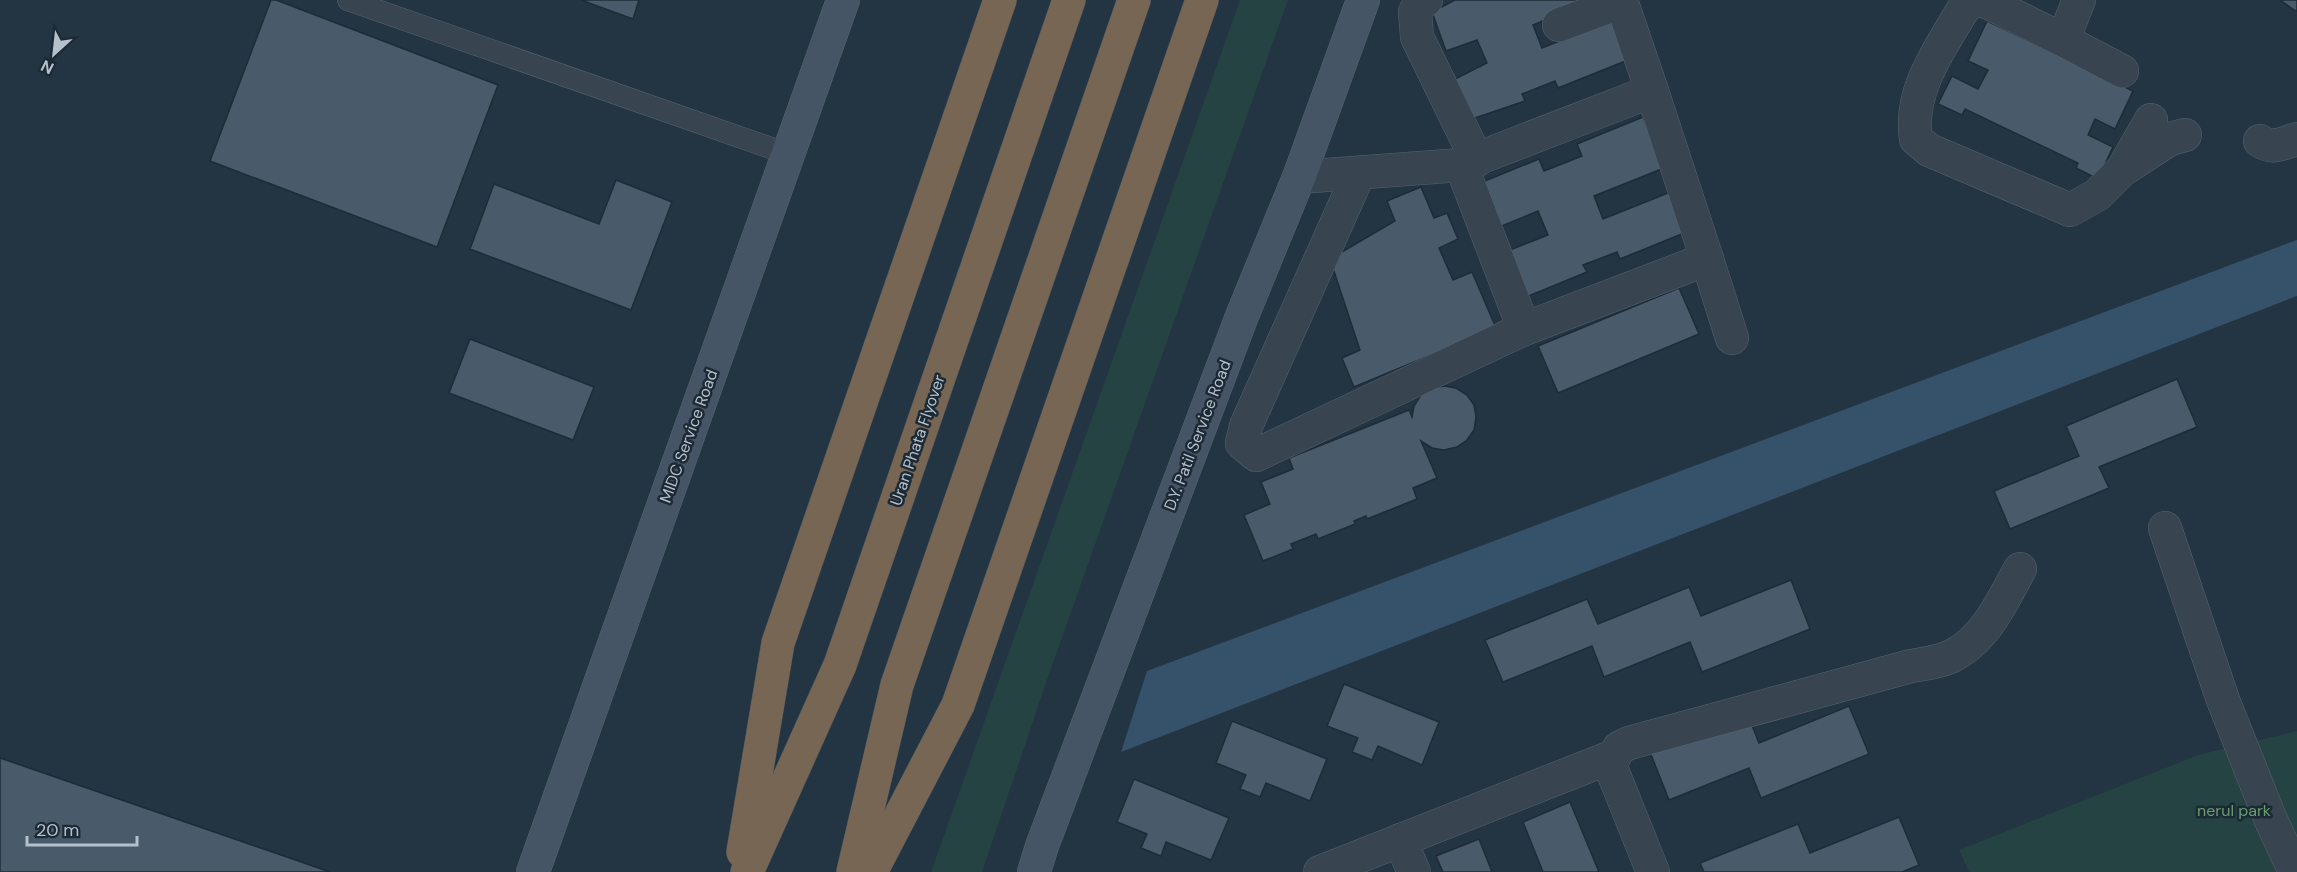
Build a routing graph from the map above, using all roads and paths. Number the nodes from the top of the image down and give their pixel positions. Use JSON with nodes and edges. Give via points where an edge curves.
{"nodes":[{"id":1,"x":348,"y":0,"type":"edge"},
{"id":2,"x":843,"y":0,"type":"edge"},
{"id":3,"x":1000,"y":0,"type":"edge"},
{"id":4,"x":1069,"y":0,"type":"edge"},
{"id":5,"x":1134,"y":0,"type":"edge"},
{"id":6,"x":1202,"y":0,"type":"edge"},
{"id":7,"x":1363,"y":0,"type":"edge"},
{"id":8,"x":1426,"y":0,"type":"edge"},
{"id":9,"x":1977,"y":0,"type":"edge"},
{"id":10,"x":1983,"y":0,"type":"edge"},
{"id":11,"x":2079,"y":0,"type":"edge"},
{"id":12,"x":1621,"y":1,"type":"edge"},
{"id":13,"x":1559,"y":25,"type":"dead end"},
{"id":14,"x":2062,"y":40,"type":"junction"},
{"id":15,"x":2122,"y":71,"type":"dead end"},
{"id":16,"x":1652,"y":91,"type":"junction"},
{"id":17,"x":2151,"y":120,"type":"dead end"},
{"id":18,"x":2185,"y":135,"type":"dead end"},
{"id":19,"x":2297,"y":139,"type":"edge"},
{"id":20,"x":2260,"y":141,"type":"dead end"},
{"id":21,"x":788,"y":154,"type":"junction"},
{"id":22,"x":1469,"y":162,"type":"junction"},
{"id":23,"x":2123,"y":169,"type":"junction"},
{"id":24,"x":1359,"y":173,"type":"junction"},
{"id":25,"x":1299,"y":177,"type":"junction"},
{"id":26,"x":1707,"y":259,"type":"junction"},
{"id":27,"x":1524,"y":329,"type":"junction"},
{"id":28,"x":1732,"y":338,"type":"dead end"},
{"id":29,"x":2165,"y":528,"type":"dead end"},
{"id":30,"x":2020,"y":569,"type":"dead end"},
{"id":31,"x":1614,"y":756,"type":"junction"},
{"id":32,"x":1400,"y":840,"type":"junction"},
{"id":33,"x":533,"y":872,"type":"edge"},
{"id":34,"x":740,"y":872,"type":"edge"},
{"id":35,"x":747,"y":872,"type":"edge"},
{"id":36,"x":853,"y":872,"type":"edge"},
{"id":37,"x":871,"y":872,"type":"edge"},
{"id":38,"x":1034,"y":872,"type":"edge"},
{"id":39,"x":1320,"y":872,"type":"edge"},
{"id":40,"x":1414,"y":872,"type":"edge"},
{"id":41,"x":1653,"y":872,"type":"edge"},
{"id":42,"x":2295,"y":872,"type":"edge"}],
"edges":[{"from":1,"to":21,"type":"lane"},
{"from":2,"to":21,"type":"street","name":"MIDC Service Road"},
{"from":3,"to":34,"type":"highway","via":[[778,643]]},
{"from":4,"to":35,"type":"highway","name":"Uran Phata Flyover","via":[[840,664]]},
{"from":5,"to":36,"type":"highway","via":[[897,685]]},
{"from":6,"to":37,"type":"highway","via":[[958,705]]},
{"from":7,"to":25,"type":"street","name":"D.Y. Patil Service Road"},
{"from":8,"to":22,"type":"street","via":[[1415,12],[1417,37],[1448,70]]},
{"from":9,"to":23,"type":"street","via":[[1965,6],[1920,86],[1916,139],[1949,160],[2070,210],[2097,195]]},
{"from":10,"to":14,"type":"street"},
{"from":11,"to":14,"type":"street"},
{"from":12,"to":13,"type":"street"},
{"from":12,"to":16,"type":"street"},
{"from":14,"to":15,"type":"street"},
{"from":16,"to":22,"type":"street"},
{"from":16,"to":26,"type":"street"},
{"from":17,"to":23,"type":"street"},
{"from":18,"to":23,"type":"street","via":[[2170,139]]},
{"from":19,"to":20,"type":"street","via":[[2266,146]]},
{"from":21,"to":33,"type":"street","name":"MIDC Service Road"},
{"from":22,"to":24,"type":"street"},
{"from":22,"to":27,"type":"street"},
{"from":24,"to":25,"type":"street"},
{"from":24,"to":27,"type":"street","via":[[1246,426],[1242,443],[1256,455]]},
{"from":25,"to":38,"type":"street","name":"D.Y. Patil Service Road","via":[[1242,316]]},
{"from":26,"to":27,"type":"street"},
{"from":26,"to":28,"type":"street"},
{"from":29,"to":42,"type":"street","via":[[2223,700]]},
{"from":30,"to":31,"type":"street","via":[[1992,619],[1975,639],[1953,655],[1629,743]]},
{"from":31,"to":32,"type":"street"},
{"from":31,"to":41,"type":"street","via":[[1610,765]]},
{"from":32,"to":39,"type":"street"},
{"from":32,"to":40,"type":"street"}]}
